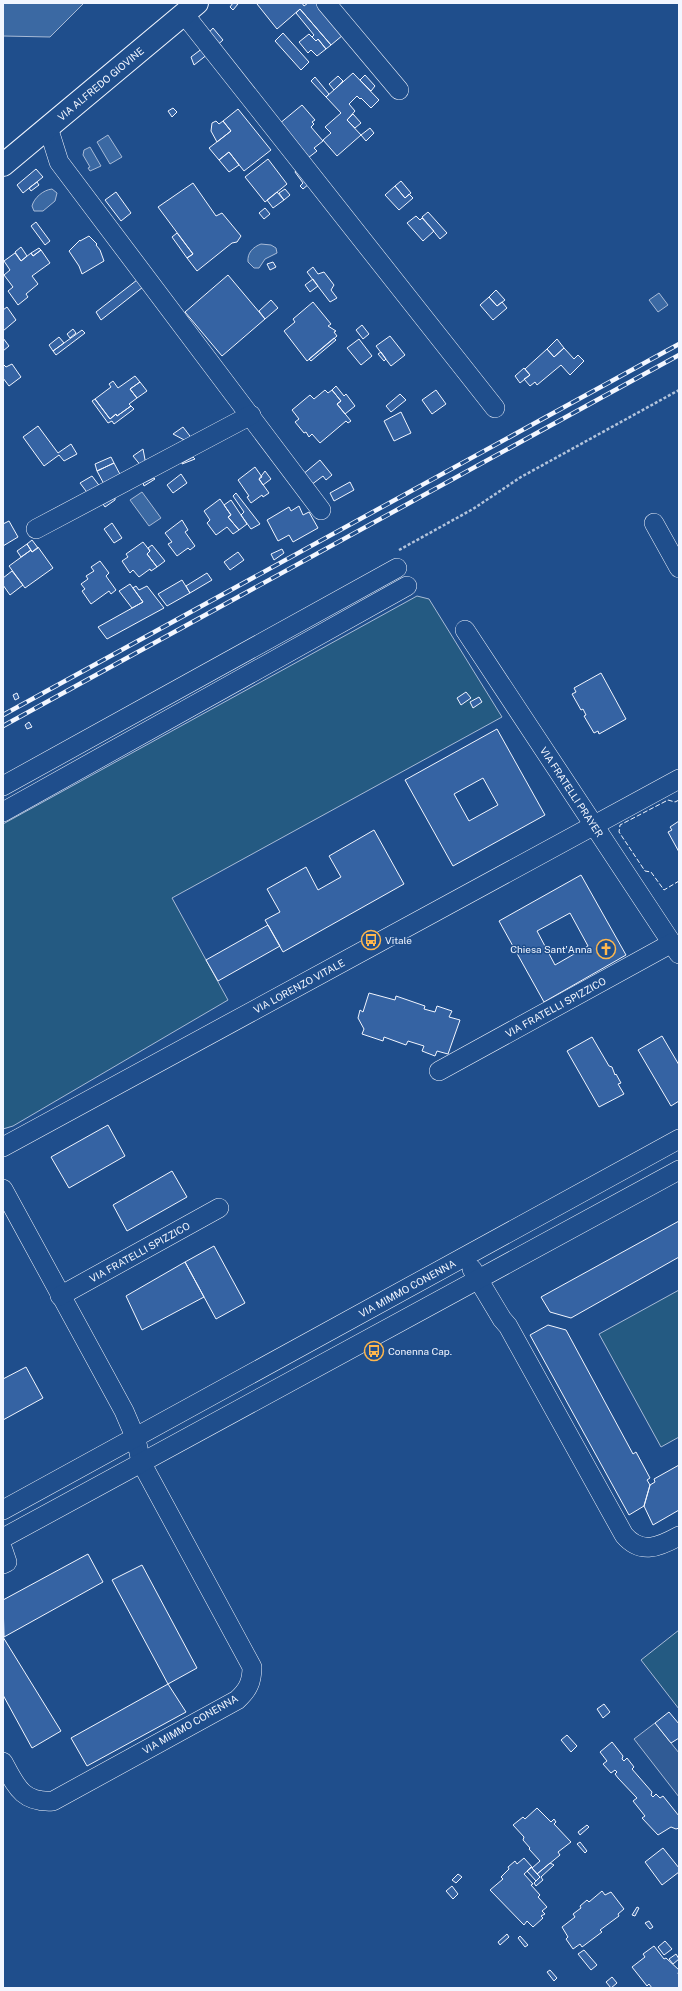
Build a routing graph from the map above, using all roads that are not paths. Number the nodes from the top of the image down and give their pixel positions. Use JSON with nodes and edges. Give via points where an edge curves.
{"nodes":[{"id":1,"x":326,"y":3,"type":"edge"},
{"id":2,"x":191,"y":9,"type":"edge"},
{"id":3,"x":399,"y":90,"type":"dead end"},
{"id":4,"x":48,"y":127,"type":"junction"},
{"id":5,"x":3,"y":165,"type":"edge"},
{"id":6,"x":495,"y":408,"type":"dead end"},
{"id":7,"x":251,"y":415,"type":"junction"},
{"id":8,"x":321,"y":510,"type":"dead end"},
{"id":9,"x":654,"y":523,"type":"dead end"},
{"id":10,"x":36,"y":529,"type":"dead end"},
{"id":11,"x":397,"y":568,"type":"dead end"},
{"id":12,"x":679,"y":568,"type":"edge"},
{"id":13,"x":407,"y":586,"type":"dead end"},
{"id":14,"x":465,"y":630,"type":"dead end"},
{"id":15,"x":679,"y":779,"type":"edge"},
{"id":16,"x":3,"y":786,"type":"edge"},
{"id":17,"x":3,"y":812,"type":"edge"},
{"id":18,"x":595,"y":825,"type":"junction"},
{"id":19,"x":676,"y":948,"type":"edge"},
{"id":20,"x":439,"y":1071,"type":"dead end"},
{"id":21,"x":679,"y":1139,"type":"edge"},
{"id":22,"x":3,"y":1147,"type":"edge"},
{"id":23,"x":679,"y":1170,"type":"edge"},
{"id":24,"x":3,"y":1189,"type":"edge"},
{"id":25,"x":219,"y":1208,"type":"dead end"},
{"id":26,"x":466,"y":1257,"type":"junction"},
{"id":27,"x":438,"y":1272,"type":"junction"},
{"id":28,"x":478,"y":1279,"type":"junction"},
{"id":29,"x":451,"y":1293,"type":"junction"},
{"id":30,"x":60,"y":1296,"type":"junction"},
{"id":31,"x":136,"y":1439,"type":"junction"},
{"id":32,"x":141,"y":1462,"type":"junction"},
{"id":33,"x":26,"y":1497,"type":"junction"},
{"id":34,"x":3,"y":1510,"type":"edge"},
{"id":35,"x":43,"y":1517,"type":"junction"},
{"id":36,"x":679,"y":1536,"type":"edge"},
{"id":37,"x":3,"y":1538,"type":"edge"},
{"id":38,"x":3,"y":1550,"type":"edge"},
{"id":39,"x":3,"y":1564,"type":"edge"},
{"id":40,"x":3,"y":1762,"type":"edge"}],
"edges":[{"from":1,"to":3,"type":"street"},
{"from":2,"to":4,"type":"main road","name":"VIA ALFREDO GIOVINE"},
{"from":2,"to":6,"type":"street"},
{"from":4,"to":5,"type":"main road","name":"VIA ALFREDO GIOVINE"},
{"from":4,"to":7,"type":"street","via":[[59,162]]},
{"from":7,"to":8,"type":"street"},
{"from":7,"to":10,"type":"street"},
{"from":9,"to":12,"type":"street"},
{"from":11,"to":16,"type":"street"},
{"from":13,"to":17,"type":"street"},
{"from":14,"to":18,"type":"street","name":"VIA FRATELLI PRAYER"},
{"from":15,"to":18,"type":"street","name":"VIA LORENZO VITALE"},
{"from":18,"to":19,"type":"street","name":"VIA FRATELLI PRAYER"},
{"from":18,"to":22,"type":"street","name":"VIA LORENZO VITALE"},
{"from":19,"to":20,"type":"street","name":"VIA FRATELLI SPIZZICO"},
{"from":21,"to":26,"type":"street","name":"VIA MIMMO CONENNA"},
{"from":23,"to":28,"type":"street"},
{"from":24,"to":30,"type":"street"},
{"from":25,"to":30,"type":"street","name":"VIA FRATELLI SPIZZICO"},
{"from":26,"to":27,"type":"street","name":"VIA MIMMO CONENNA"},
{"from":26,"to":28,"type":"street"},
{"from":27,"to":29,"type":"street"},
{"from":27,"to":31,"type":"street","name":"VIA MIMMO CONENNA"},
{"from":28,"to":29,"type":"street"},
{"from":28,"to":36,"type":"street","via":[[508,1326],[630,1543],[641,1548],[654,1547]]},
{"from":29,"to":32,"type":"street"},
{"from":30,"to":31,"type":"street","via":[[124,1411]]},
{"from":31,"to":32,"type":"street","name":"VIA MIMMO CONENNA"},
{"from":31,"to":33,"type":"street","name":"VIA MIMMO CONENNA"},
{"from":32,"to":35,"type":"street"},
{"from":32,"to":40,"type":"street","name":"VIA MIMMO CONENNA","via":[[246,1654],[252,1667],[252,1680],[237,1700],[52,1801],[40,1802],[27,1797],[17,1788]]},
{"from":33,"to":34,"type":"street","name":"VIA MIMMO CONENNA"},
{"from":33,"to":35,"type":"street","via":[[29,1510]]},
{"from":35,"to":37,"type":"street"},
{"from":38,"to":39,"type":"street","via":[[7,1562]]}]}
